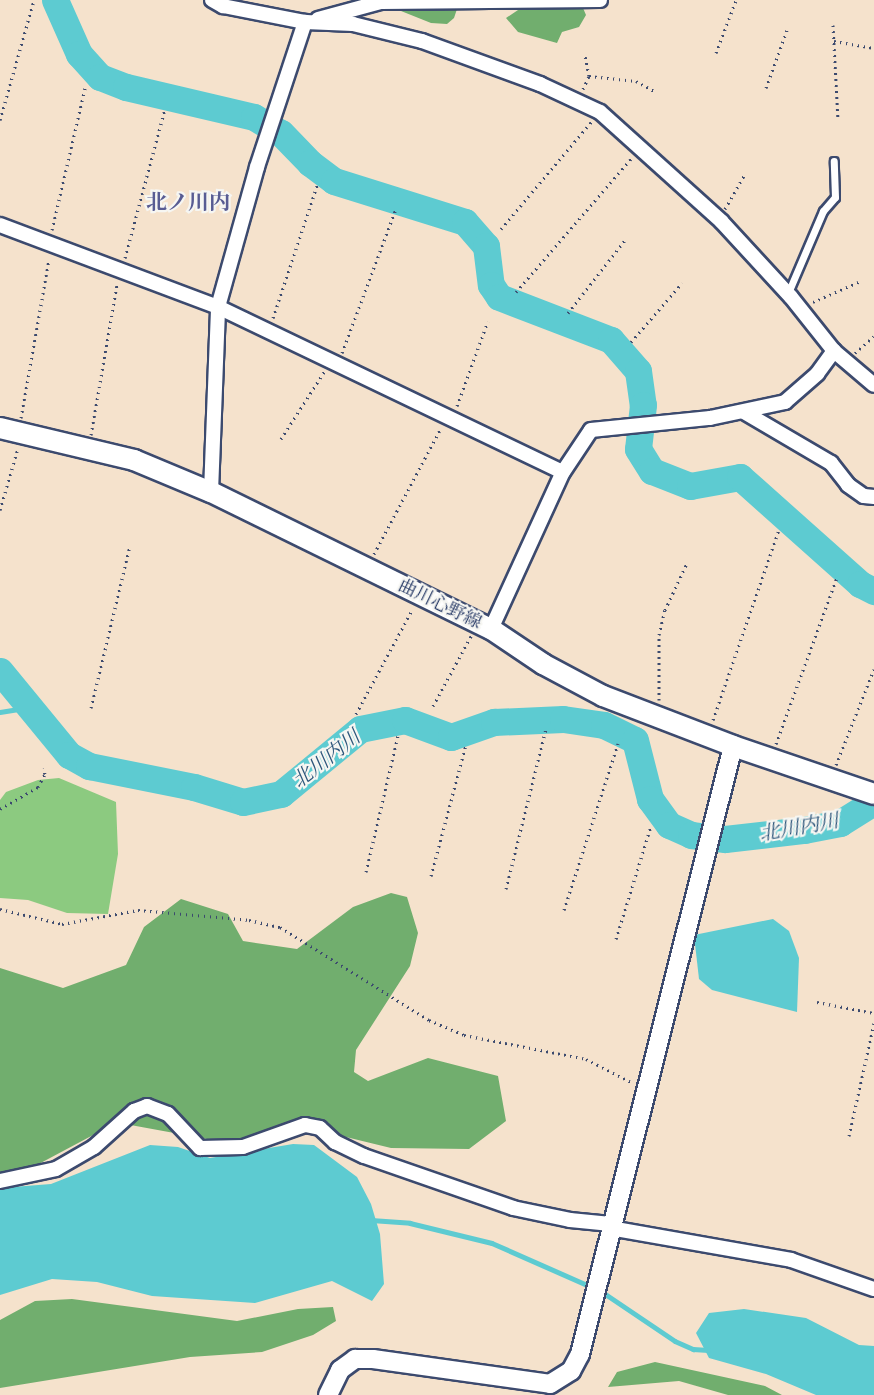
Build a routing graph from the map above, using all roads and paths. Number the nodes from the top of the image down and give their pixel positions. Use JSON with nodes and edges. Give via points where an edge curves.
{"nodes":[{"id":1,"x":34,"y":0,"type":"edge"},
{"id":2,"x":212,"y":0,"type":"edge"},
{"id":3,"x":736,"y":0,"type":"edge"},
{"id":4,"x":591,"y":1,"type":"edge"},
{"id":5,"x":305,"y":22,"type":"junction"},
{"id":6,"x":833,"y":25,"type":"dead end"},
{"id":7,"x":787,"y":30,"type":"dead end"},
{"id":8,"x":834,"y":41,"type":"junction"},
{"id":9,"x":874,"y":48,"type":"edge"},
{"id":10,"x":716,"y":53,"type":"dead end"},
{"id":11,"x":585,"y":56,"type":"dead end"},
{"id":12,"x":589,"y":76,"type":"junction"},
{"id":13,"x":86,"y":88,"type":"dead end"},
{"id":14,"x":766,"y":88,"type":"dead end"},
{"id":15,"x":582,"y":91,"type":"dead end"},
{"id":16,"x":656,"y":92,"type":"dead end"},
{"id":17,"x":165,"y":109,"type":"dead end"},
{"id":18,"x":596,"y":116,"type":"dead end"},
{"id":19,"x":838,"y":119,"type":"dead end"},
{"id":20,"x":0,"y":120,"type":"edge"},
{"id":21,"x":635,"y":154,"type":"dead end"},
{"id":22,"x":834,"y":161,"type":"dead end"},
{"id":23,"x":745,"y":174,"type":"dead end"},
{"id":24,"x":318,"y":183,"type":"dead end"},
{"id":25,"x":395,"y":211,"type":"dead end"},
{"id":26,"x":723,"y":213,"type":"dead end"},
{"id":27,"x":0,"y":225,"type":"edge"},
{"id":28,"x":501,"y":230,"type":"dead end"},
{"id":29,"x":52,"y":232,"type":"dead end"},
{"id":30,"x":625,"y":240,"type":"dead end"},
{"id":31,"x":50,"y":253,"type":"dead end"},
{"id":32,"x":125,"y":258,"type":"dead end"},
{"id":33,"x":117,"y":279,"type":"dead end"},
{"id":34,"x":861,"y":281,"type":"dead end"},
{"id":35,"x":682,"y":283,"type":"dead end"},
{"id":36,"x":516,"y":292,"type":"dead end"},
{"id":37,"x":788,"y":293,"type":"junction"},
{"id":38,"x":807,"y":304,"type":"dead end"},
{"id":39,"x":218,"y":307,"type":"junction"},
{"id":40,"x":568,"y":313,"type":"dead end"},
{"id":41,"x":488,"y":321,"type":"dead end"},
{"id":42,"x":271,"y":322,"type":"dead end"},
{"id":43,"x":874,"y":336,"type":"edge"},
{"id":44,"x":631,"y":342,"type":"dead end"},
{"id":45,"x":834,"y":351,"type":"junction"},
{"id":46,"x":342,"y":355,"type":"dead end"},
{"id":47,"x":851,"y":356,"type":"dead end"},
{"id":48,"x":326,"y":370,"type":"dead end"},
{"id":49,"x":874,"y":385,"type":"edge"},
{"id":50,"x":456,"y":410,"type":"dead end"},
{"id":51,"x":744,"y":412,"type":"junction"},
{"id":52,"x":20,"y":420,"type":"dead end"},
{"id":53,"x":442,"y":426,"type":"dead end"},
{"id":54,"x":0,"y":428,"type":"edge"},
{"id":55,"x":91,"y":436,"type":"dead end"},
{"id":56,"x":281,"y":439,"type":"dead end"},
{"id":57,"x":20,"y":443,"type":"dead end"},
{"id":58,"x":563,"y":472,"type":"junction"},
{"id":59,"x":211,"y":492,"type":"junction"},
{"id":60,"x":874,"y":497,"type":"edge"},
{"id":61,"x":0,"y":510,"type":"edge"},
{"id":62,"x":779,"y":529,"type":"dead end"},
{"id":63,"x":130,"y":546,"type":"dead end"},
{"id":64,"x":374,"y":555,"type":"dead end"},
{"id":65,"x":687,"y":563,"type":"dead end"},
{"id":66,"x":837,"y":577,"type":"dead end"},
{"id":67,"x":414,"y":607,"type":"dead end"},
{"id":68,"x":491,"y":629,"type":"junction"},
{"id":69,"x":472,"y":634,"type":"dead end"},
{"id":70,"x":874,"y":669,"type":"edge"},
{"id":71,"x":659,"y":702,"type":"dead end"},
{"id":72,"x":433,"y":706,"type":"dead end"},
{"id":73,"x":91,"y":708,"type":"dead end"},
{"id":74,"x":356,"y":714,"type":"dead end"},
{"id":75,"x":712,"y":724,"type":"dead end"},
{"id":76,"x":546,"y":728,"type":"dead end"},
{"id":77,"x":398,"y":736,"type":"dead end"},
{"id":78,"x":466,"y":744,"type":"dead end"},
{"id":79,"x":618,"y":744,"type":"dead end"},
{"id":80,"x":733,"y":746,"type":"junction"},
{"id":81,"x":775,"y":746,"type":"dead end"},
{"id":82,"x":835,"y":767,"type":"dead end"},
{"id":83,"x":43,"y":768,"type":"dead end"},
{"id":84,"x":874,"y":794,"type":"edge"},
{"id":85,"x":0,"y":809,"type":"edge"},
{"id":86,"x":651,"y":826,"type":"dead end"},
{"id":87,"x":366,"y":872,"type":"dead end"},
{"id":88,"x":430,"y":876,"type":"dead end"},
{"id":89,"x":506,"y":889,"type":"dead end"},
{"id":90,"x":0,"y":909,"type":"edge"},
{"id":91,"x":564,"y":910,"type":"dead end"},
{"id":92,"x":616,"y":939,"type":"dead end"},
{"id":93,"x":817,"y":1002,"type":"dead end"},
{"id":94,"x":874,"y":1013,"type":"edge"},
{"id":95,"x":874,"y":1023,"type":"edge"},
{"id":96,"x":646,"y":1090,"type":"junction"},
{"id":97,"x":849,"y":1136,"type":"dead end"},
{"id":98,"x":0,"y":1181,"type":"edge"},
{"id":99,"x":610,"y":1226,"type":"junction"},
{"id":100,"x":874,"y":1289,"type":"edge"},
{"id":101,"x":328,"y":1395,"type":"edge"}],
"edges":[{"from":1,"to":20,"type":"path"},
{"from":2,"to":5,"type":"street","via":[[223,6]]},
{"from":3,"to":10,"type":"path"},
{"from":4,"to":5,"type":"street","via":[[381,2]]},
{"from":5,"to":37,"type":"street","via":[[353,24],[422,41],[540,84],[600,112],[721,221]]},
{"from":5,"to":39,"type":"street","via":[[257,167]]},
{"from":6,"to":8,"type":"path"},
{"from":7,"to":14,"type":"path"},
{"from":8,"to":9,"type":"path"},
{"from":8,"to":19,"type":"path"},
{"from":11,"to":12,"type":"path"},
{"from":12,"to":15,"type":"path"},
{"from":12,"to":16,"type":"path","via":[[636,81]]},
{"from":13,"to":29,"type":"path"},
{"from":17,"to":32,"type":"path"},
{"from":18,"to":28,"type":"path"},
{"from":21,"to":36,"type":"path"},
{"from":22,"to":37,"type":"lane","via":[[836,197],[823,212]]},
{"from":23,"to":26,"type":"path"},
{"from":24,"to":42,"type":"path"},
{"from":25,"to":46,"type":"path"},
{"from":27,"to":39,"type":"street"},
{"from":30,"to":40,"type":"path"},
{"from":31,"to":52,"type":"path"},
{"from":33,"to":55,"type":"path"},
{"from":34,"to":38,"type":"path"},
{"from":35,"to":44,"type":"path"},
{"from":37,"to":45,"type":"street"},
{"from":39,"to":58,"type":"street"},
{"from":39,"to":59,"type":"street"},
{"from":41,"to":50,"type":"path"},
{"from":43,"to":47,"type":"path"},
{"from":45,"to":49,"type":"street"},
{"from":45,"to":51,"type":"street","via":[[817,374],[784,402]]},
{"from":48,"to":56,"type":"path"},
{"from":51,"to":58,"type":"street","via":[[591,430]]},
{"from":51,"to":60,"type":"street","via":[[831,463],[848,485],[864,496]]},
{"from":53,"to":64,"type":"path"},
{"from":54,"to":59,"type":"main road","name":"曲川心野線","via":[[134,460]]},
{"from":57,"to":61,"type":"path"},
{"from":58,"to":68,"type":"street"},
{"from":59,"to":68,"type":"main road","name":"曲川心野線"},
{"from":62,"to":75,"type":"path"},
{"from":63,"to":73,"type":"path"},
{"from":65,"to":71,"type":"path","via":[[665,610],[659,635]]},
{"from":66,"to":81,"type":"path"},
{"from":67,"to":74,"type":"path"},
{"from":68,"to":80,"type":"main road","name":"曲川心野線","via":[[543,664],[603,696]]},
{"from":69,"to":72,"type":"path"},
{"from":70,"to":82,"type":"path"},
{"from":76,"to":89,"type":"path"},
{"from":77,"to":87,"type":"path"},
{"from":78,"to":88,"type":"path"},
{"from":79,"to":91,"type":"path"},
{"from":80,"to":84,"type":"main road","name":"曲川心野線"},
{"from":80,"to":96,"type":"street"},
{"from":83,"to":85,"type":"path","via":[[45,774],[38,787]]},
{"from":86,"to":92,"type":"path"},
{"from":90,"to":96,"type":"path","via":[[62,924],[138,910],[249,920],[280,927],[446,1027],[464,1035],[586,1059]]},
{"from":93,"to":94,"type":"path"},
{"from":95,"to":97,"type":"path"},
{"from":96,"to":99,"type":"street"},
{"from":98,"to":99,"type":"street","via":[[56,1168],[94,1147],[134,1112],[147,1106],[168,1114],[200,1148],[211,1151],[243,1147],[305,1125],[320,1128],[335,1142],[364,1156],[513,1208]]},
{"from":99,"to":100,"type":"street","via":[[791,1260]]},
{"from":99,"to":101,"type":"street","via":[[580,1354],[563,1378],[550,1384],[355,1359],[340,1370]]}]}
